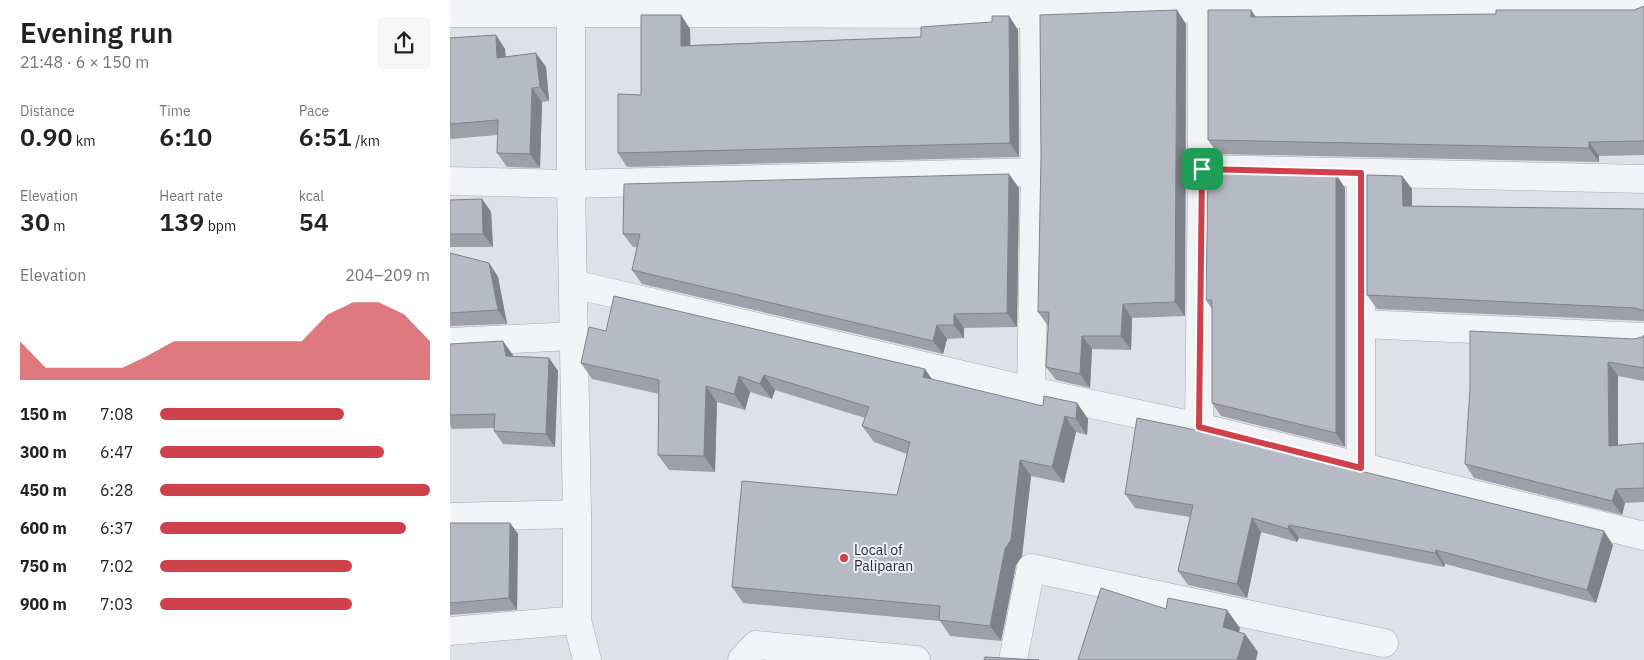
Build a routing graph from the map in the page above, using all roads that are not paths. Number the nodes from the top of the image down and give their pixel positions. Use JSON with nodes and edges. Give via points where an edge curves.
{"nodes":[{"id":1,"x":1202,"y":4,"type":"edge"},
{"id":2,"x":572,"y":7,"type":"edge"},
{"id":3,"x":1644,"y":8,"type":"edge"},
{"id":4,"x":450,"y":13,"type":"edge"},
{"id":5,"x":1034,"y":14,"type":"junction"},
{"id":6,"x":1202,"y":169,"type":"junction"},
{"id":7,"x":1036,"y":172,"type":"junction"},
{"id":8,"x":1361,"y":173,"type":"junction"},
{"id":9,"x":1644,"y":179,"type":"edge"},
{"id":10,"x":450,"y":180,"type":"edge"},
{"id":11,"x":571,"y":184,"type":"junction"},
{"id":12,"x":574,"y":284,"type":"junction"},
{"id":13,"x":1362,"y":324,"type":"junction"},
{"id":14,"x":573,"y":336,"type":"junction"},
{"id":15,"x":1644,"y":337,"type":"edge"},
{"id":16,"x":450,"y":342,"type":"edge"},
{"id":17,"x":1031,"y":391,"type":"junction"},
{"id":18,"x":1199,"y":427,"type":"junction"},
{"id":19,"x":1361,"y":468,"type":"junction"},
{"id":20,"x":577,"y":514,"type":"junction"},
{"id":21,"x":450,"y":517,"type":"edge"},
{"id":22,"x":1644,"y":536,"type":"edge"},
{"id":23,"x":577,"y":620,"type":"junction"},
{"id":24,"x":450,"y":630,"type":"edge"},
{"id":25,"x":1384,"y":643,"type":"dead end"},
{"id":26,"x":587,"y":660,"type":"edge"},
{"id":27,"x":742,"y":660,"type":"edge"},
{"id":28,"x":916,"y":660,"type":"edge"},
{"id":29,"x":1012,"y":660,"type":"edge"}],
"edges":[{"from":1,"to":3,"type":"street"},
{"from":1,"to":5,"type":"street"},
{"from":1,"to":6,"type":"street"},
{"from":2,"to":4,"type":"street"},
{"from":2,"to":5,"type":"street"},
{"from":2,"to":11,"type":"street"},
{"from":5,"to":7,"type":"street"},
{"from":6,"to":8,"type":"street"},
{"from":6,"to":18,"type":"street"},
{"from":7,"to":11,"type":"street"},
{"from":7,"to":17,"type":"street"},
{"from":8,"to":9,"type":"street"},
{"from":8,"to":13,"type":"street"},
{"from":10,"to":11,"type":"street"},
{"from":11,"to":12,"type":"street"},
{"from":12,"to":14,"type":"street"},
{"from":12,"to":17,"type":"street"},
{"from":13,"to":15,"type":"street"},
{"from":13,"to":19,"type":"street"},
{"from":14,"to":16,"type":"street"},
{"from":14,"to":20,"type":"street"},
{"from":17,"to":18,"type":"street"},
{"from":18,"to":19,"type":"street"},
{"from":19,"to":22,"type":"street"},
{"from":20,"to":21,"type":"street"},
{"from":20,"to":23,"type":"street"},
{"from":23,"to":24,"type":"street"},
{"from":23,"to":26,"type":"street"},
{"from":25,"to":29,"type":"street","via":[[1031,568]]},
{"from":27,"to":28,"type":"street","via":[[756,645]]}]}
